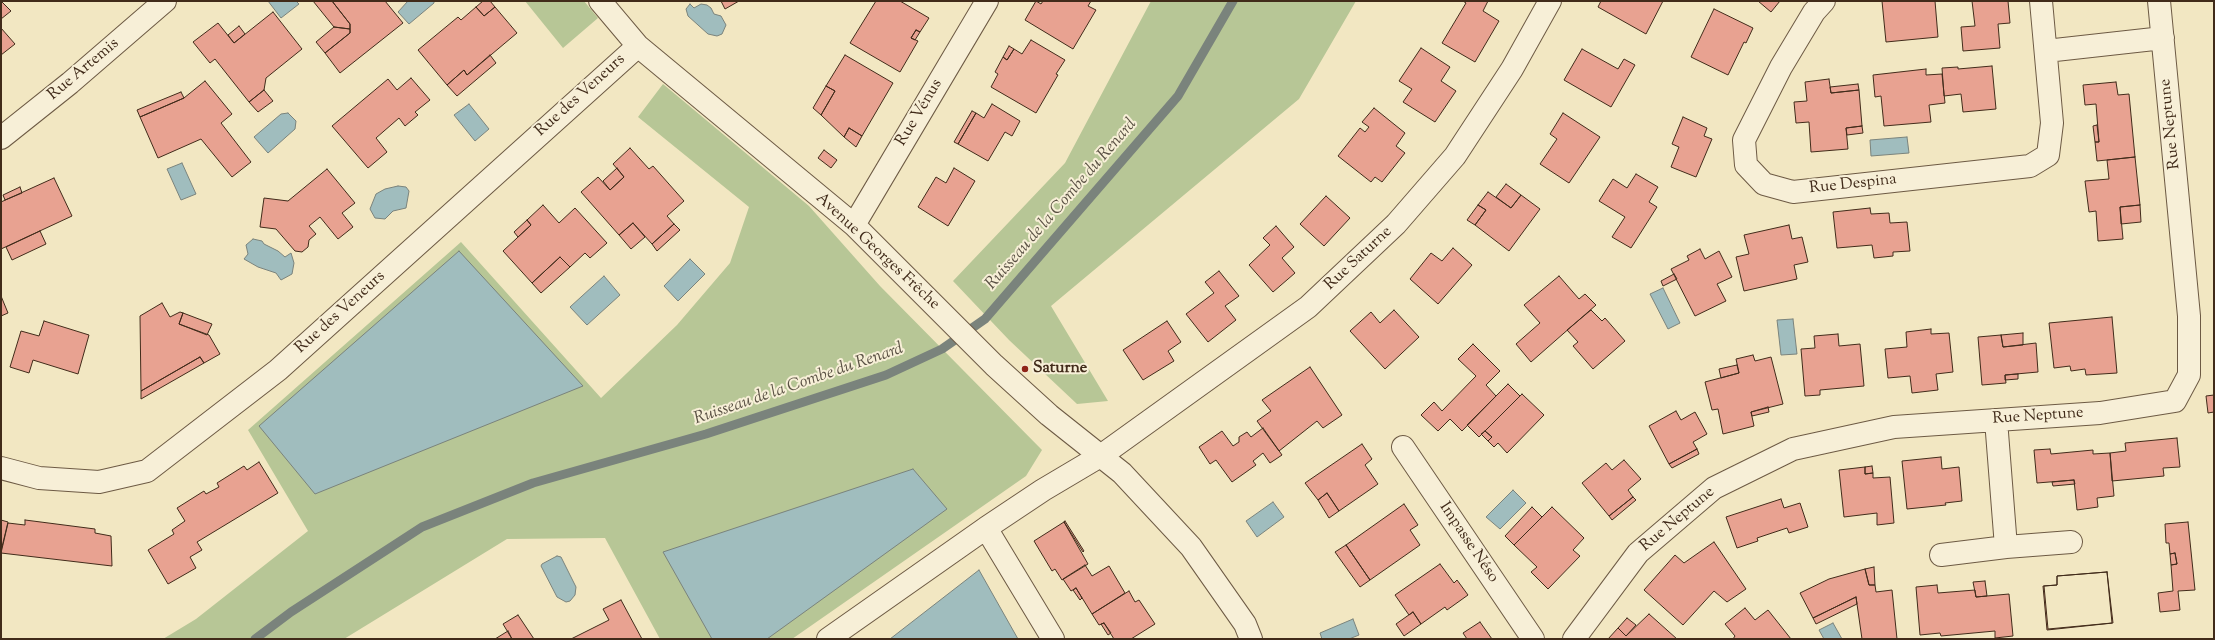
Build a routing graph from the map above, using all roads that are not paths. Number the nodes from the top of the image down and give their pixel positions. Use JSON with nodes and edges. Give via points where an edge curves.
{"nodes":[{"id":1,"x":165,"y":1,"type":"edge"},
{"id":2,"x":600,"y":1,"type":"edge"},
{"id":3,"x":987,"y":1,"type":"edge"},
{"id":4,"x":1550,"y":1,"type":"edge"},
{"id":5,"x":1824,"y":1,"type":"edge"},
{"id":6,"x":2041,"y":1,"type":"edge"},
{"id":7,"x":2159,"y":1,"type":"edge"},
{"id":8,"x":2162,"y":38,"type":"junction"},
{"id":9,"x":638,"y":46,"type":"junction"},
{"id":10,"x":2046,"y":51,"type":"junction"},
{"id":11,"x":1,"y":138,"type":"edge"},
{"id":12,"x":854,"y":225,"type":"junction"},
{"id":13,"x":1996,"y":420,"type":"junction"},
{"id":14,"x":1402,"y":447,"type":"dead end"},
{"id":15,"x":1102,"y":455,"type":"junction"},
{"id":16,"x":1,"y":468,"type":"edge"},
{"id":17,"x":986,"y":528,"type":"junction"},
{"id":18,"x":2071,"y":542,"type":"dead end"},
{"id":19,"x":2006,"y":547,"type":"junction"},
{"id":20,"x":1941,"y":555,"type":"dead end"},
{"id":21,"x":828,"y":639,"type":"edge"},
{"id":22,"x":1052,"y":639,"type":"edge"},
{"id":23,"x":1251,"y":639,"type":"edge"},
{"id":24,"x":1533,"y":639,"type":"edge"},
{"id":25,"x":1574,"y":639,"type":"edge"}],
"edges":[{"from":1,"to":11,"type":"street","name":"Rue Artemis","via":[[70,83]]},
{"from":2,"to":9,"type":"street","name":"Avenue Georges Frêche"},
{"from":3,"to":12,"type":"street","name":"Rue Vénus"},
{"from":4,"to":15,"type":"street","name":"Rue Saturne","via":[[1512,69],[1455,156],[1396,224],[1308,307]]},
{"from":5,"to":10,"type":"street","name":"Rue Despina","via":[[1814,12],[1744,140],[1746,165],[1764,184],[1792,192],[2030,166],[2048,155],[2052,123]]},
{"from":6,"to":10,"type":"street","name":"Rue Despina"},
{"from":7,"to":8,"type":"street","name":"Rue Neptune"},
{"from":8,"to":10,"type":"street"},
{"from":8,"to":13,"type":"street","name":"Rue Neptune","via":[[2189,316],[2189,375],[2175,402],[2100,413]]},
{"from":9,"to":12,"type":"street","name":"Avenue Georges Frêche"},
{"from":9,"to":16,"type":"street","name":"Rue des Veneurs","via":[[278,370],[147,471],[98,482],[39,478]]},
{"from":12,"to":15,"type":"street","name":"Avenue Georges Frêche","via":[[994,365],[1049,415]]},
{"from":13,"to":19,"type":"street"},
{"from":13,"to":25,"type":"street","name":"Rue Neptune","via":[[1894,427],[1793,449],[1714,488],[1638,552]]},
{"from":14,"to":24,"type":"street","name":"Impasse Néso"},
{"from":15,"to":17,"type":"street","name":"Rue Saturne"},
{"from":15,"to":23,"type":"street","name":"Avenue Georges Frêche","via":[[1191,547],[1245,624]]},
{"from":17,"to":21,"type":"street","name":"Rue Saturne"},
{"from":17,"to":22,"type":"street"},
{"from":18,"to":19,"type":"street"},
{"from":19,"to":20,"type":"street"}]}
